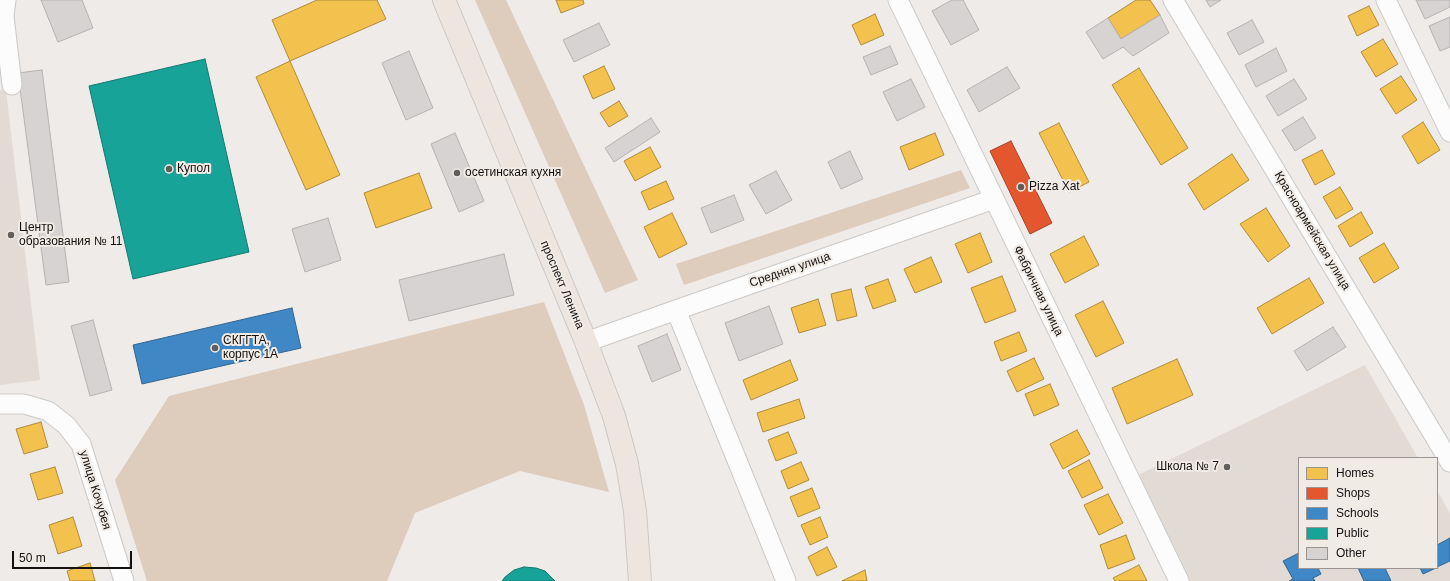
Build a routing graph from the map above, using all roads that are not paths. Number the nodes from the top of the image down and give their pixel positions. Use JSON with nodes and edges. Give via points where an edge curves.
{"nodes":[{"id":1,"x":6,"y":0,"type":"edge"},
{"id":2,"x":444,"y":0,"type":"edge"},
{"id":3,"x":898,"y":0,"type":"edge"},
{"id":4,"x":1174,"y":0,"type":"edge"},
{"id":5,"x":1386,"y":0,"type":"edge"},
{"id":6,"x":12,"y":84,"type":"dead end"},
{"id":7,"x":1450,"y":132,"type":"edge"},
{"id":8,"x":994,"y":199,"type":"junction"},
{"id":9,"x":676,"y":310,"type":"junction"},
{"id":10,"x":586,"y":342,"type":"junction"},
{"id":11,"x":0,"y":404,"type":"edge"},
{"id":12,"x":1450,"y":462,"type":"edge"},
{"id":13,"x":124,"y":581,"type":"edge"},
{"id":14,"x":640,"y":581,"type":"edge"},
{"id":15,"x":786,"y":581,"type":"edge"},
{"id":16,"x":1179,"y":581,"type":"edge"}],
"edges":[{"from":1,"to":6,"type":"street","via":[[4,16]]},
{"from":2,"to":10,"type":"main road","name":"проспект Ленина"},
{"from":3,"to":8,"type":"street","name":"Фабричная улица"},
{"from":4,"to":12,"type":"street","name":"Красноармейская улица"},
{"from":5,"to":7,"type":"street"},
{"from":8,"to":9,"type":"street","name":"Средняя улица"},
{"from":8,"to":16,"type":"street","name":"Фабричная улица"},
{"from":9,"to":10,"type":"street","name":"Средняя улица"},
{"from":9,"to":15,"type":"street"},
{"from":10,"to":14,"type":"main road","name":"проспект Ленина","via":[[614,416],[626,464],[635,512]]},
{"from":11,"to":13,"type":"street","name":"улица Кочубея","via":[[24,404],[48,411],[66,425],[81,444]]}]}
